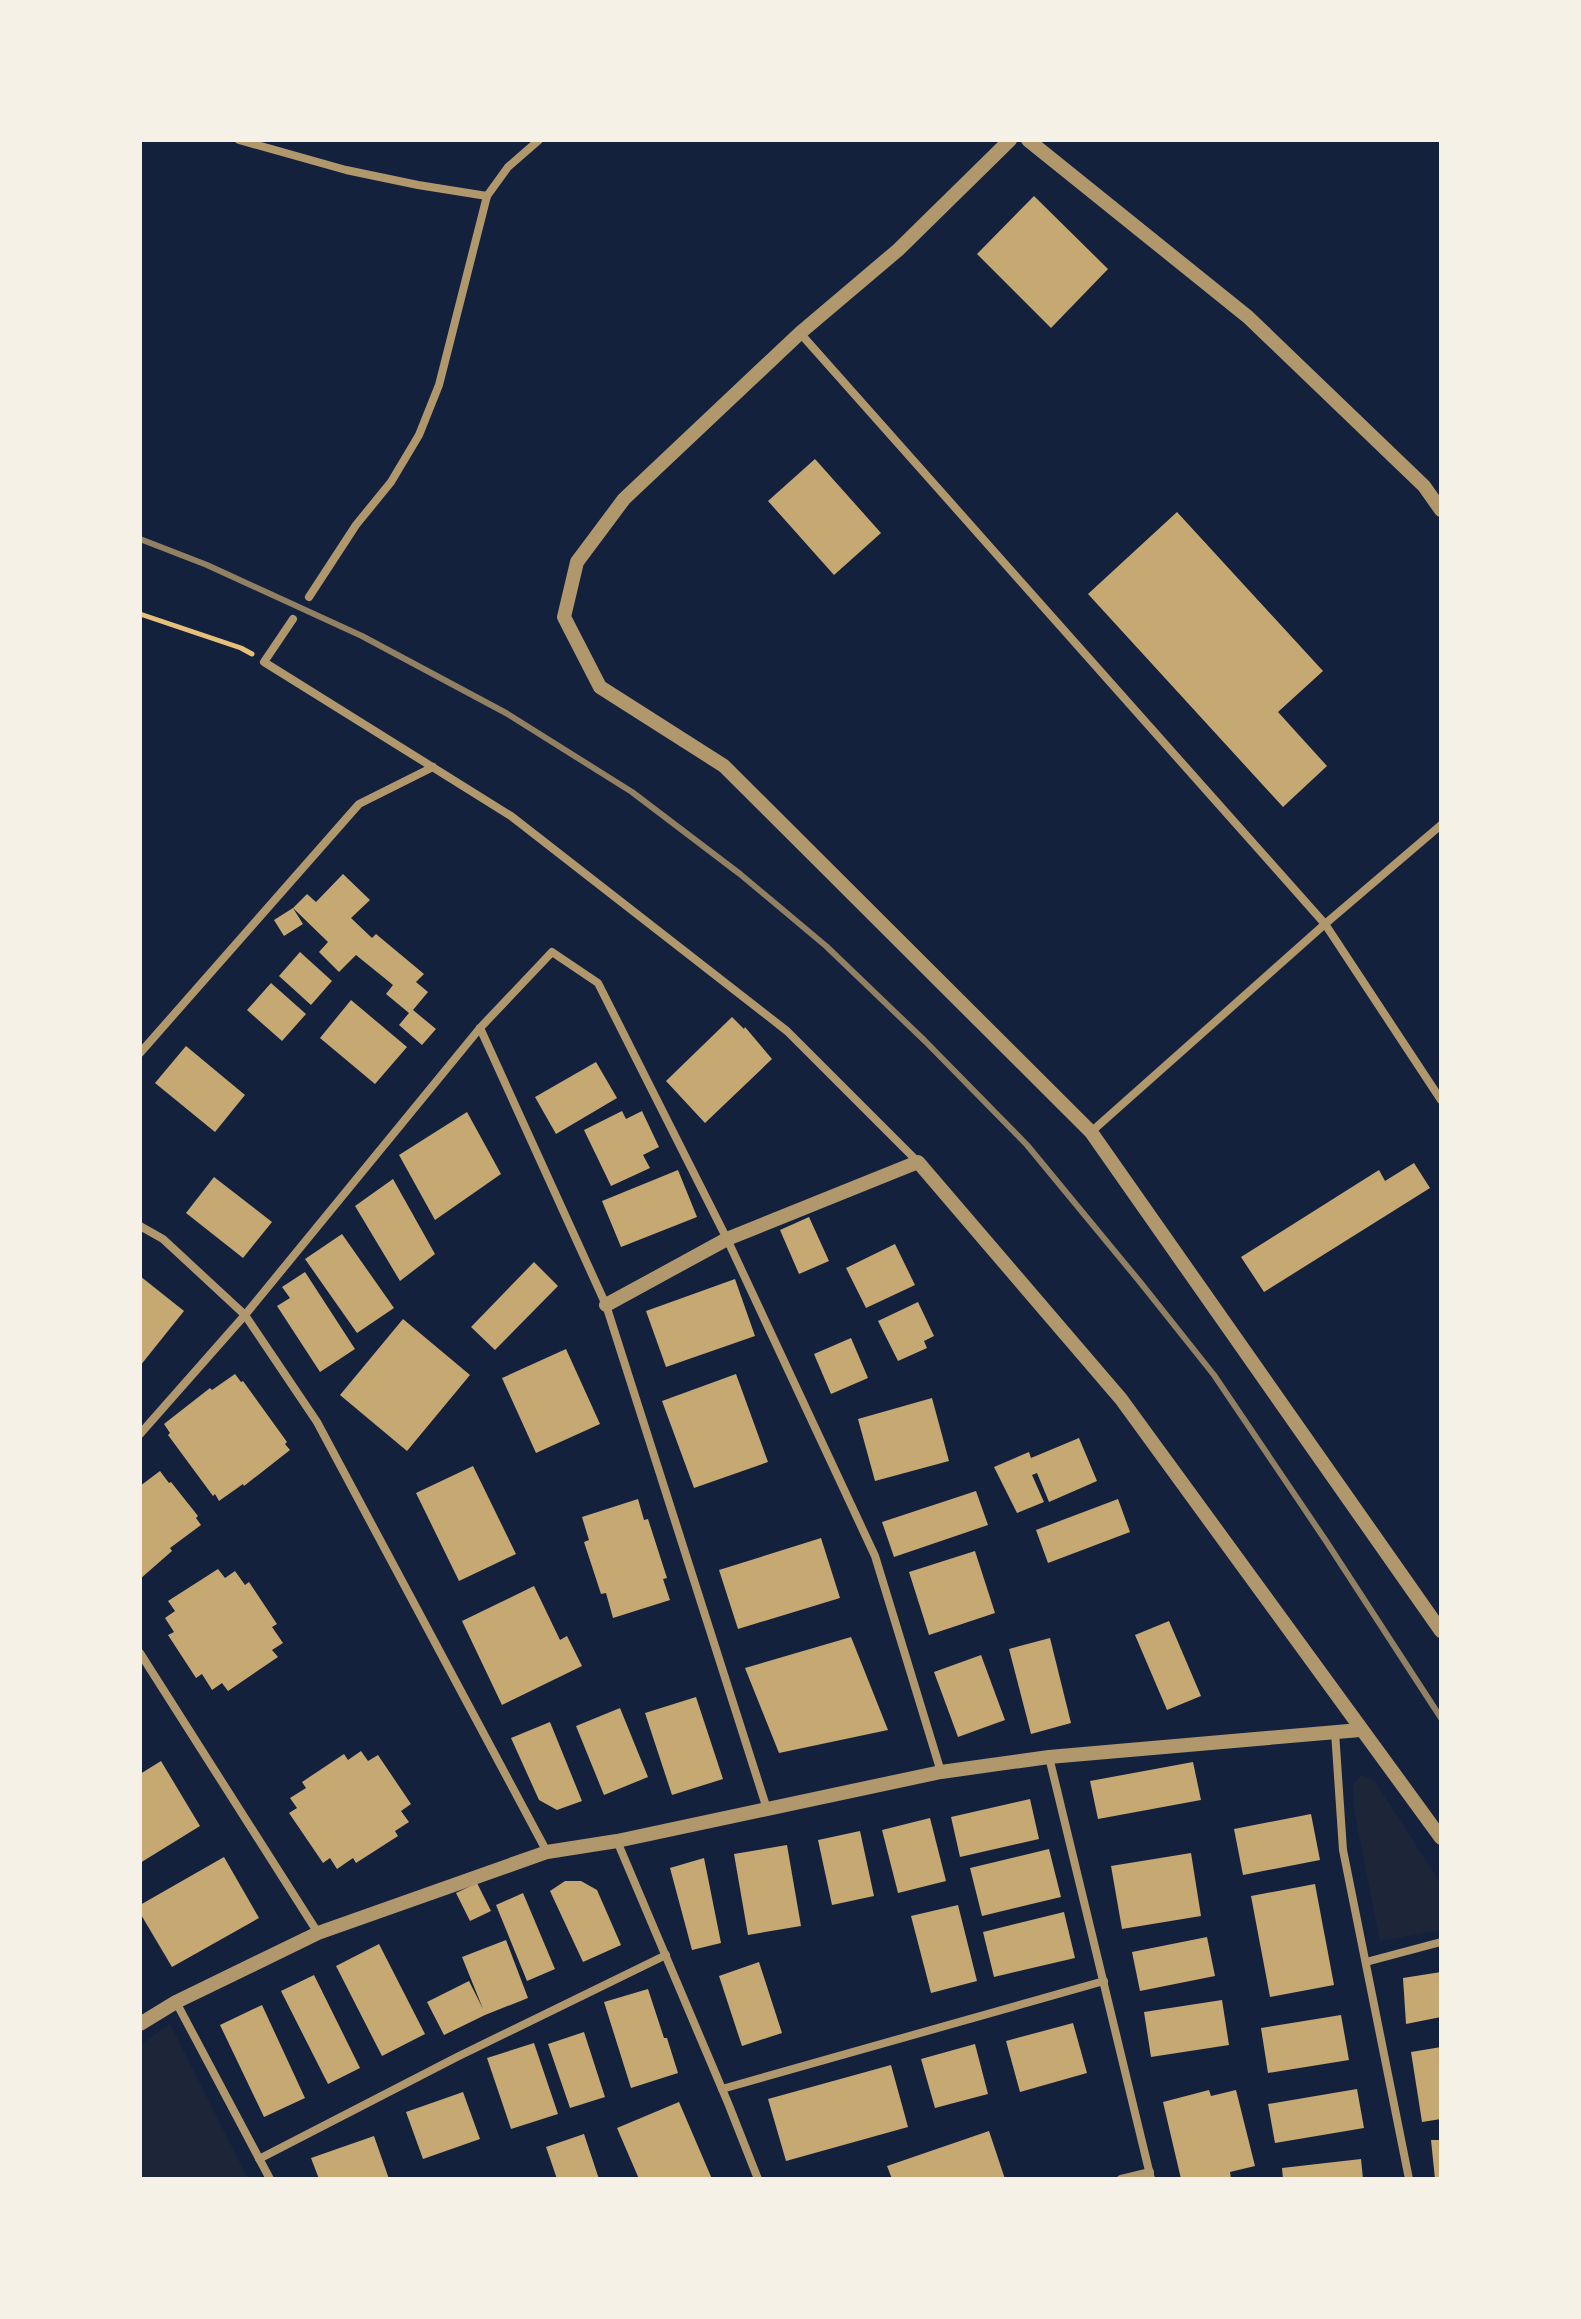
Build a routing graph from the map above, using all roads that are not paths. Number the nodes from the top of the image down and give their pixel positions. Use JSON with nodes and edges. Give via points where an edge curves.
{"nodes":[{"id":1,"x":239,"y":140,"type":"edge"},
{"id":2,"x":539,"y":140,"type":"edge"},
{"id":3,"x":1010,"y":140,"type":"edge"},
{"id":4,"x":1028,"y":140,"type":"edge"},
{"id":5,"x":487,"y":196,"type":"junction"},
{"id":6,"x":800,"y":333,"type":"junction"},
{"id":7,"x":1441,"y":510,"type":"edge"},
{"id":8,"x":309,"y":597,"type":"dead end"},
{"id":9,"x":293,"y":619,"type":"dead end"},
{"id":10,"x":433,"y":767,"type":"junction"},
{"id":11,"x":1441,"y":825,"type":"edge"},
{"id":12,"x":1325,"y":924,"type":"junction"},
{"id":13,"x":480,"y":1028,"type":"junction"},
{"id":14,"x":140,"y":1053,"type":"edge"},
{"id":15,"x":1441,"y":1100,"type":"edge"},
{"id":16,"x":1091,"y":1132,"type":"junction"},
{"id":17,"x":918,"y":1162,"type":"junction"},
{"id":18,"x":140,"y":1226,"type":"edge"},
{"id":19,"x":727,"y":1239,"type":"junction"},
{"id":20,"x":606,"y":1305,"type":"junction"},
{"id":21,"x":245,"y":1315,"type":"junction"},
{"id":22,"x":140,"y":1434,"type":"edge"},
{"id":23,"x":1441,"y":1631,"type":"edge"},
{"id":24,"x":140,"y":1653,"type":"edge"},
{"id":25,"x":1360,"y":1730,"type":"junction"},
{"id":26,"x":1335,"y":1731,"type":"junction"},
{"id":27,"x":1049,"y":1757,"type":"junction"},
{"id":28,"x":941,"y":1772,"type":"junction"},
{"id":29,"x":767,"y":1809,"type":"junction"},
{"id":30,"x":1441,"y":1838,"type":"edge"},
{"id":31,"x":617,"y":1841,"type":"junction"},
{"id":32,"x":547,"y":1852,"type":"junction"},
{"id":33,"x":318,"y":1933,"type":"junction"},
{"id":34,"x":1441,"y":1942,"type":"edge"},
{"id":35,"x":666,"y":1955,"type":"junction"},
{"id":36,"x":1366,"y":1962,"type":"junction"},
{"id":37,"x":1104,"y":1981,"type":"junction"},
{"id":38,"x":176,"y":2002,"type":"junction"},
{"id":39,"x":140,"y":2024,"type":"edge"},
{"id":40,"x":722,"y":2089,"type":"junction"},
{"id":41,"x":259,"y":2159,"type":"junction"},
{"id":42,"x":1150,"y":2176,"type":"edge"},
{"id":43,"x":270,"y":2179,"type":"edge"},
{"id":44,"x":758,"y":2179,"type":"edge"},
{"id":45,"x":1121,"y":2179,"type":"edge"},
{"id":46,"x":1409,"y":2179,"type":"edge"}],
"edges":[{"from":1,"to":5,"type":"street","via":[[346,170]]},
{"from":2,"to":5,"type":"street","via":[[508,167]]},
{"from":3,"to":6,"type":"street","via":[[898,250]]},
{"from":4,"to":7,"type":"street","via":[[1248,317],[1424,486]]},
{"from":5,"to":8,"type":"street","via":[[425,423],[391,482]]},
{"from":6,"to":12,"type":"street"},
{"from":6,"to":16,"type":"street","via":[[624,499],[577,562],[564,617],[600,687],[724,766]]},
{"from":9,"to":10,"type":"street","via":[[264,662]]},
{"from":10,"to":14,"type":"street","via":[[359,804]]},
{"from":10,"to":17,"type":"street","via":[[511,816],[787,1031]]},
{"from":11,"to":12,"type":"street"},
{"from":12,"to":15,"type":"street"},
{"from":12,"to":16,"type":"street"},
{"from":13,"to":19,"type":"street","via":[[552,952],[598,983]]},
{"from":13,"to":20,"type":"street"},
{"from":13,"to":21,"type":"street"},
{"from":16,"to":23,"type":"street"},
{"from":17,"to":19,"type":"street"},
{"from":17,"to":25,"type":"street","via":[[1121,1399]]},
{"from":18,"to":21,"type":"street","via":[[163,1239]]},
{"from":19,"to":20,"type":"street"},
{"from":19,"to":28,"type":"street","via":[[875,1556]]},
{"from":20,"to":29,"type":"street"},
{"from":21,"to":22,"type":"street"},
{"from":21,"to":32,"type":"street","via":[[317,1422]]},
{"from":24,"to":33,"type":"street"},
{"from":25,"to":26,"type":"street"},
{"from":25,"to":30,"type":"street"},
{"from":26,"to":27,"type":"street"},
{"from":26,"to":36,"type":"street","via":[[1343,1850]]},
{"from":27,"to":28,"type":"street"},
{"from":27,"to":37,"type":"street"},
{"from":28,"to":29,"type":"street"},
{"from":29,"to":31,"type":"street"},
{"from":31,"to":32,"type":"street"},
{"from":31,"to":35,"type":"street"},
{"from":32,"to":33,"type":"street"},
{"from":33,"to":38,"type":"street"},
{"from":34,"to":36,"type":"street"},
{"from":35,"to":40,"type":"street"},
{"from":35,"to":41,"type":"street"},
{"from":36,"to":46,"type":"street"},
{"from":37,"to":40,"type":"street"},
{"from":37,"to":42,"type":"street"},
{"from":38,"to":39,"type":"street"},
{"from":38,"to":41,"type":"street"},
{"from":40,"to":44,"type":"street"},
{"from":41,"to":43,"type":"street"},
{"from":42,"to":45,"type":"street"}]}
